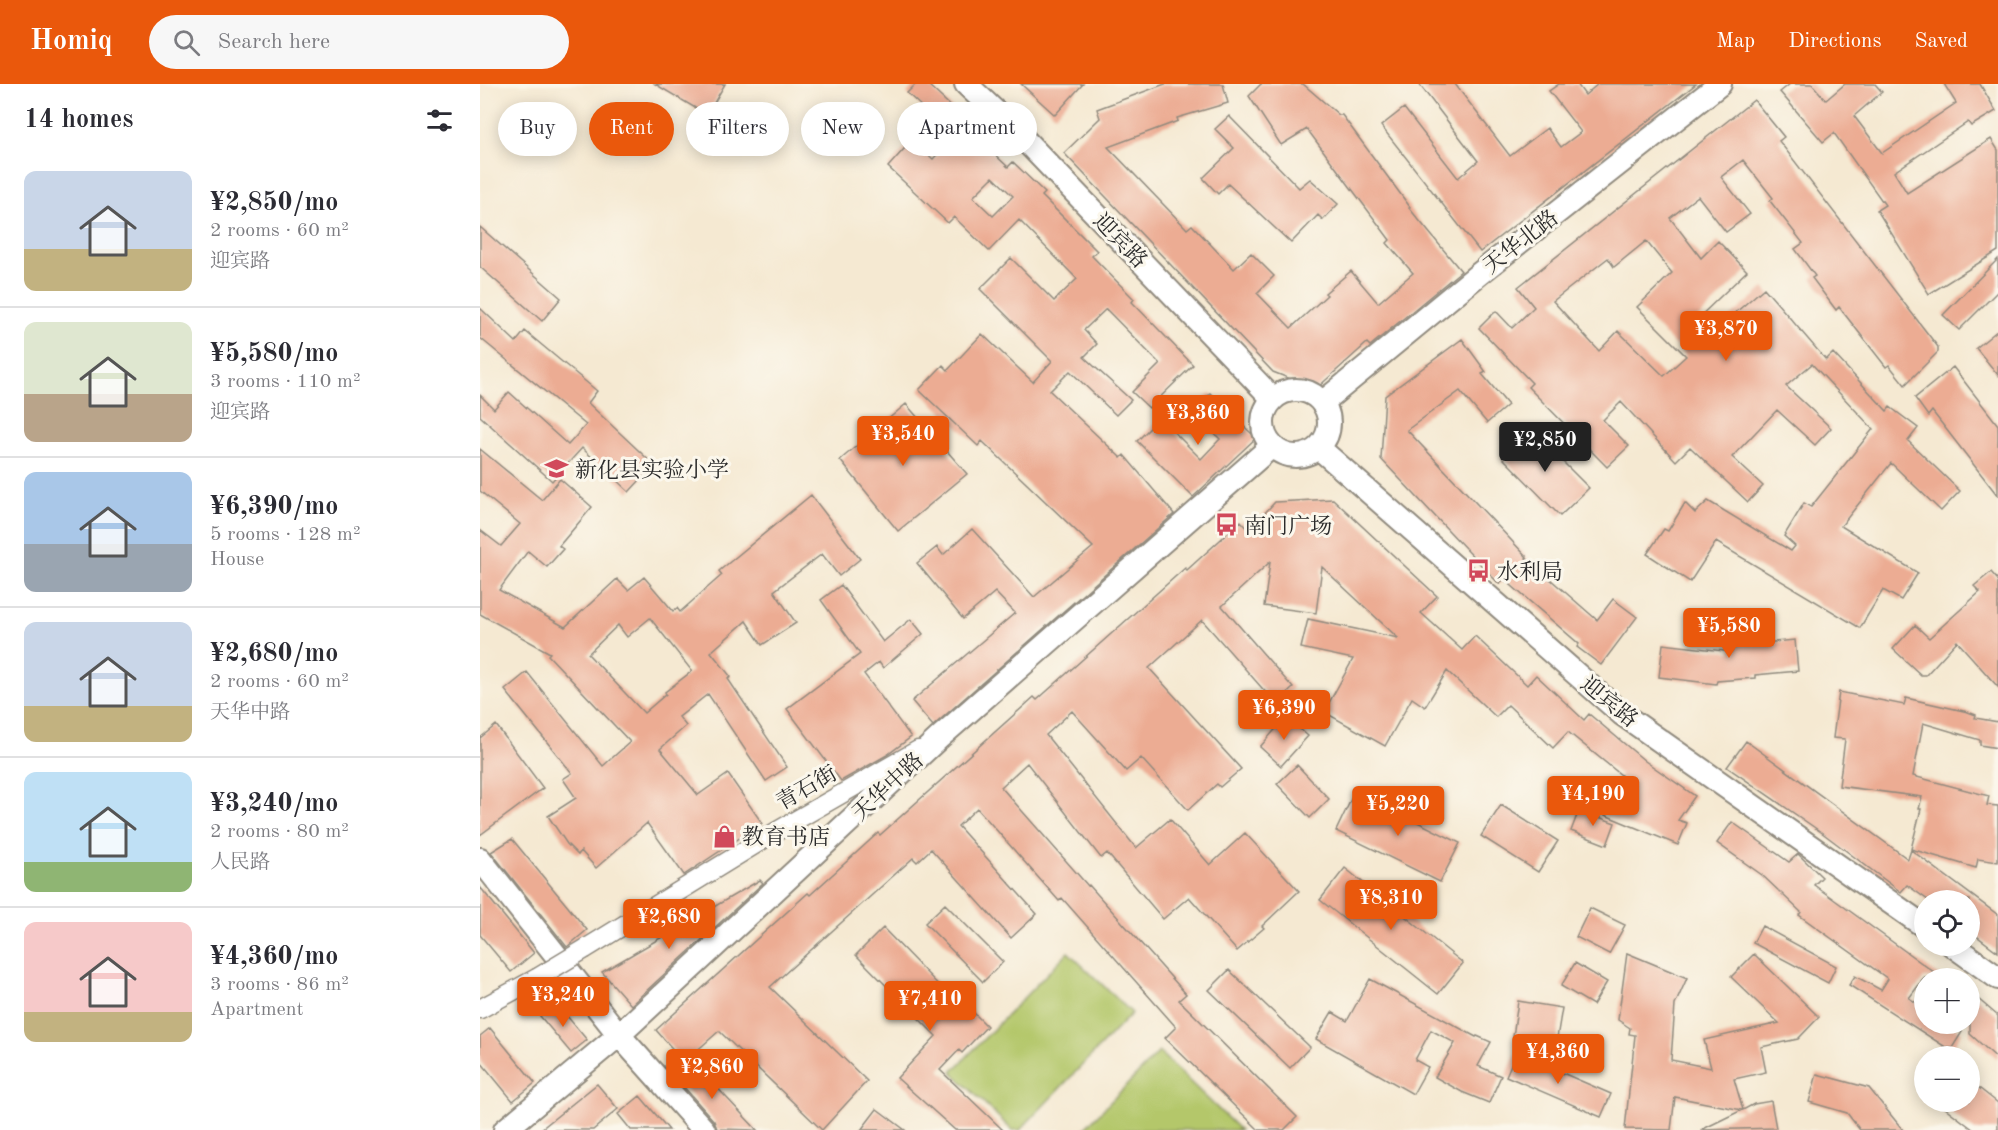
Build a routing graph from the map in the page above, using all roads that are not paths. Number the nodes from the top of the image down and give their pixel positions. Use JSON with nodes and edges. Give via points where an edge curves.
{"nodes":[{"id":1,"x":966,"y":84,"type":"edge"},
{"id":2,"x":1720,"y":84,"type":"edge"},
{"id":3,"x":1273,"y":399,"type":"junction"},
{"id":4,"x":1322,"y":403,"type":"junction"},
{"id":5,"x":1272,"y":446,"type":"junction"},
{"id":6,"x":1319,"y":448,"type":"junction"},
{"id":7,"x":940,"y":737,"type":"junction"},
{"id":8,"x":480,"y":859,"type":"edge"},
{"id":9,"x":1914,"y":919,"type":"edge"},
{"id":10,"x":1967,"y":956,"type":"edge"},
{"id":11,"x":1998,"y":978,"type":"edge"},
{"id":12,"x":480,"y":1009,"type":"edge"},
{"id":13,"x":619,"y":1035,"type":"junction"},
{"id":14,"x":504,"y":1130,"type":"edge"},
{"id":15,"x":704,"y":1130,"type":"edge"}],
"edges":[{"from":1,"to":3,"type":"street","name":"迎宾路","via":[[1020,135]]},
{"from":2,"to":4,"type":"street","name":"天华北路"},
{"from":3,"to":4,"type":"street","via":[[1298,390],[1309,392]]},
{"from":3,"to":5,"type":"street","via":[[1262,423]]},
{"from":4,"to":6,"type":"street","via":[[1329,428]]},
{"from":5,"to":6,"type":"street","via":[[1299,456]]},
{"from":5,"to":7,"type":"street","name":"天华中路"},
{"from":6,"to":9,"type":"street","name":"迎宾路","via":[[1622,714]]},
{"from":7,"to":12,"type":"street","name":"青石街","bridge":true},
{"from":7,"to":13,"type":"street","name":"天华中路"},
{"from":8,"to":13,"type":"street"},
{"from":10,"to":11,"type":"street"},
{"from":13,"to":14,"type":"street","name":"天华中路"},
{"from":13,"to":15,"type":"street"}]}
